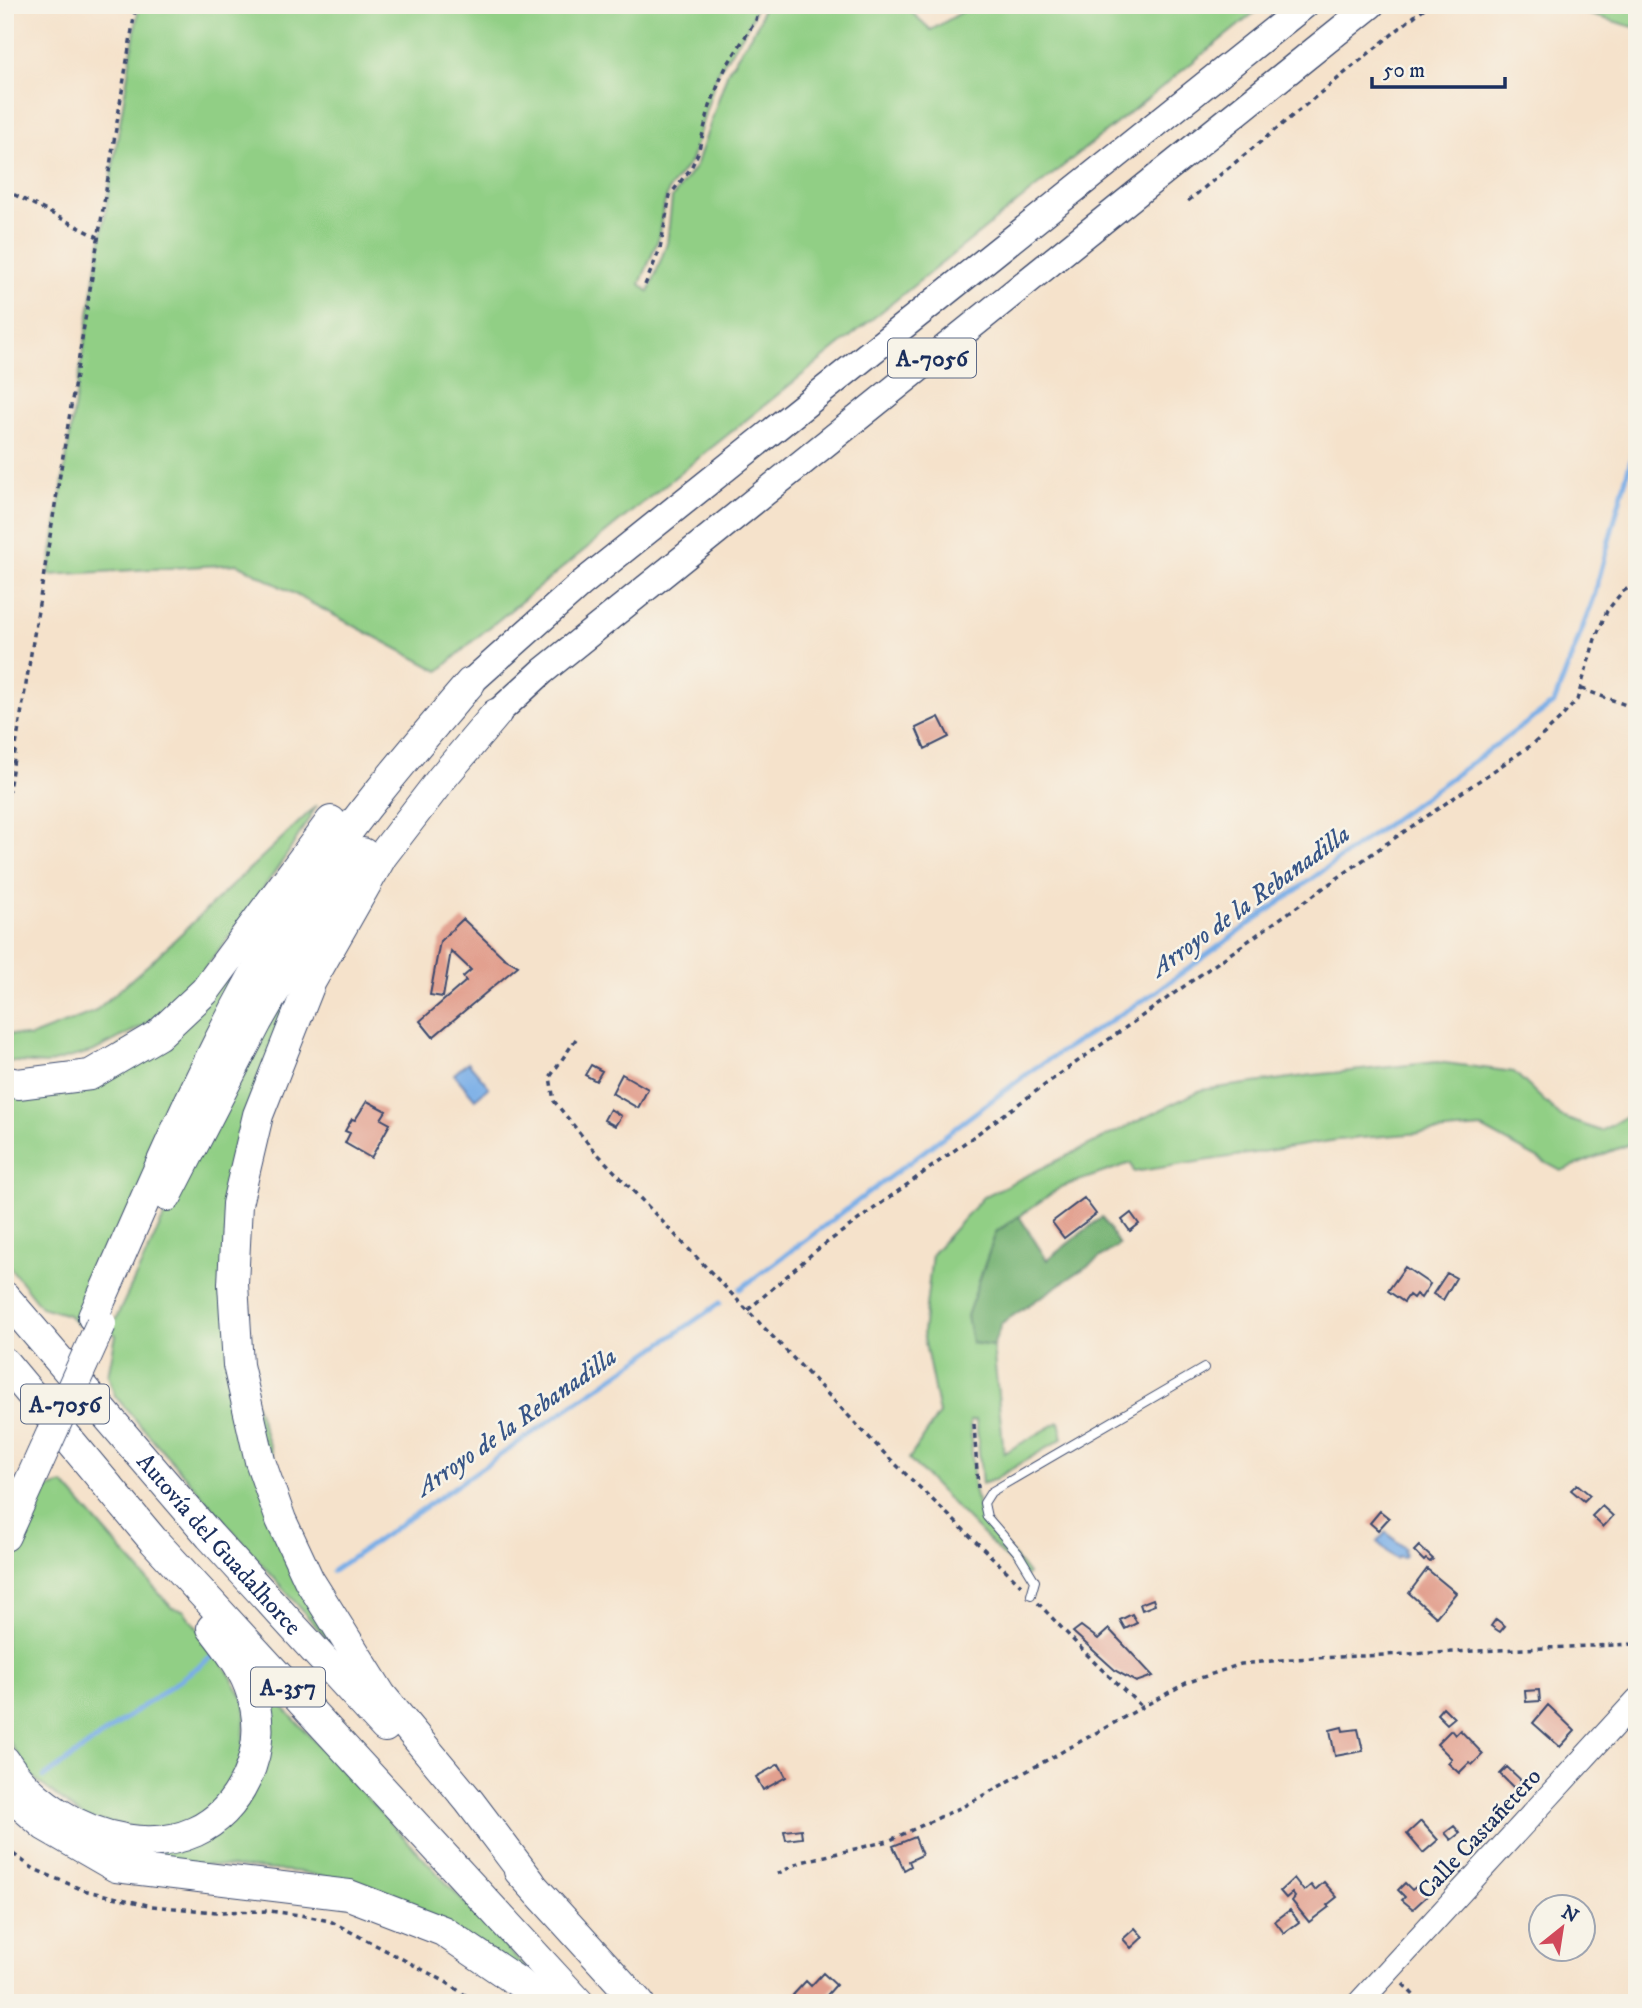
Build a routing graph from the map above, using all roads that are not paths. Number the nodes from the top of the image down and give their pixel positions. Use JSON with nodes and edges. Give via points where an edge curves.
{"nodes":[{"id":1,"x":1305,"y":5,"type":"edge"},
{"id":2,"x":1371,"y":5,"type":"edge"},
{"id":3,"x":470,"y":682,"type":"junction"},
{"id":4,"x":496,"y":714,"type":"junction"},
{"id":5,"x":5,"y":1081,"type":"edge"},
{"id":6,"x":5,"y":1297,"type":"edge"},
{"id":7,"x":97,"y":1321,"type":"junction"},
{"id":8,"x":5,"y":1363,"type":"edge"},
{"id":9,"x":1203,"y":1368,"type":"dead end"},
{"id":10,"x":25,"y":1479,"type":"junction"},
{"id":11,"x":5,"y":1509,"type":"edge"},
{"id":12,"x":5,"y":1536,"type":"edge"},
{"id":13,"x":153,"y":1540,"type":"junction"},
{"id":14,"x":1031,"y":1595,"type":"road end"},
{"id":15,"x":1637,"y":1700,"type":"edge"},
{"id":16,"x":5,"y":1761,"type":"edge"},
{"id":17,"x":5,"y":1791,"type":"edge"},
{"id":18,"x":531,"y":1884,"type":"junction"},
{"id":19,"x":544,"y":2003,"type":"edge"},
{"id":20,"x":579,"y":2003,"type":"edge"},
{"id":21,"x":639,"y":2003,"type":"edge"},
{"id":22,"x":1359,"y":2003,"type":"edge"}],
"edges":[{"from":1,"to":3,"type":"main road","number":"A-7056","via":[[581,584]]},
{"from":2,"to":4,"type":"main road","number":"A-7056","via":[[543,671]]},
{"from":3,"to":5,"type":"highway","via":[[403,741],[325,828],[205,991],[158,1035],[90,1075],[18,1084]]},
{"from":3,"to":7,"type":"highway","via":[[341,839],[234,1011],[178,1124]]},
{"from":4,"to":7,"type":"highway","via":[[432,771],[365,851],[315,921]]},
{"from":4,"to":18,"type":"highway","via":[[382,856],[311,981],[258,1115],[237,1203],[233,1284],[238,1364],[260,1461],[309,1580],[381,1695]]},
{"from":6,"to":18,"type":"highway","name":"Autovía del Guadalhorce","number":"A-357","via":[[227,1555]]},
{"from":7,"to":10,"type":"highway"},
{"from":8,"to":13,"type":"highway","name":"Autovía del Guadalhorce","number":"A-357"},
{"from":9,"to":14,"type":"lane","via":[[991,1492],[984,1503],[987,1517],[1035,1581]]},
{"from":10,"to":11,"type":"highway"},
{"from":10,"to":12,"type":"highway"},
{"from":13,"to":16,"type":"highway","via":[[249,1685],[257,1719],[257,1746],[237,1796],[216,1818],[190,1834],[159,1841],[126,1840],[61,1816],[24,1786]]},
{"from":13,"to":20,"type":"highway","name":"Autovía del Guadalhorce","number":"A-357"},
{"from":15,"to":22,"type":"street","name":"Calle Castañetero"},
{"from":17,"to":19,"type":"highway","via":[[45,1826],[116,1867],[349,1895],[443,1931]]},
{"from":18,"to":21,"type":"highway","name":"Autovía del Guadalhorce","number":"A-357"}]}
